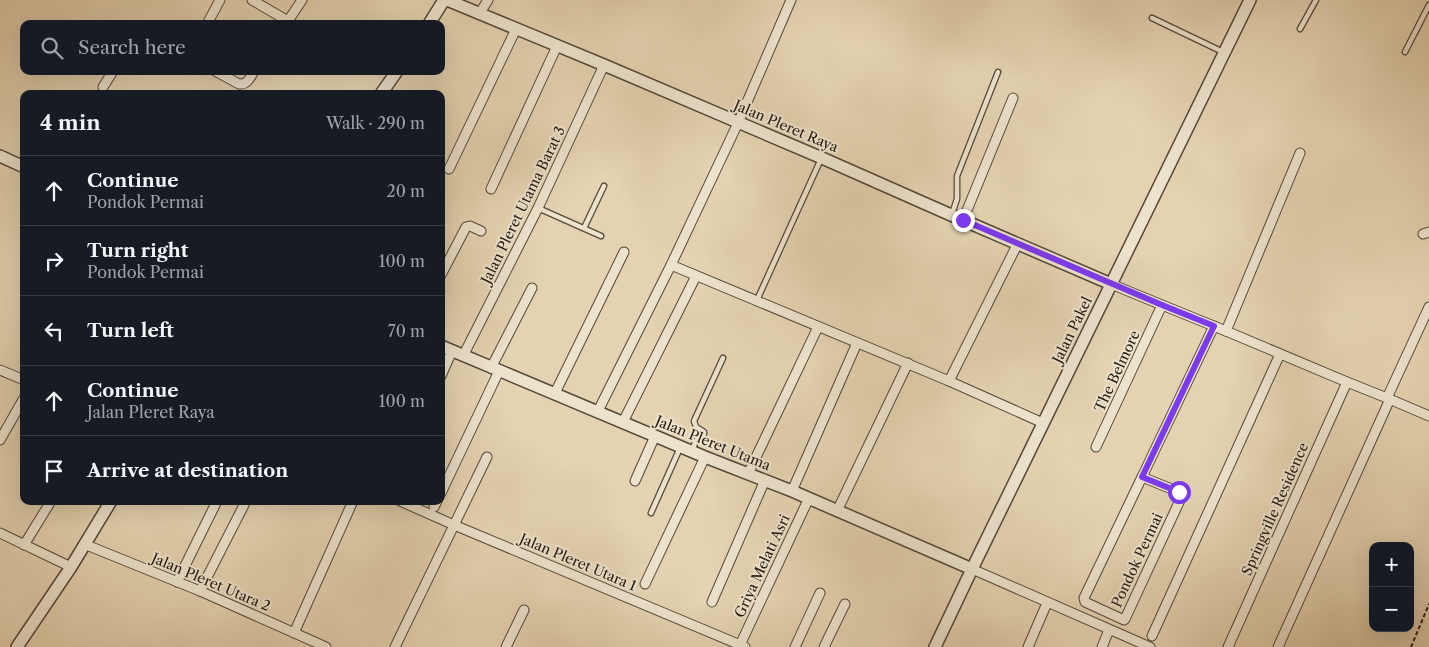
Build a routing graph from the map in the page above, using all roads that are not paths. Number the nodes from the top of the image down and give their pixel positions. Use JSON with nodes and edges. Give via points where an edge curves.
{"nodes":[{"id":1,"x":220,"y":0,"type":"edge"},
{"id":2,"x":252,"y":0,"type":"edge"},
{"id":3,"x":302,"y":0,"type":"edge"},
{"id":4,"x":446,"y":0,"type":"edge"},
{"id":5,"x":488,"y":0,"type":"edge"},
{"id":6,"x":791,"y":0,"type":"edge"},
{"id":7,"x":1250,"y":0,"type":"edge"},
{"id":8,"x":1316,"y":0,"type":"edge"},
{"id":9,"x":1429,"y":5,"type":"edge"},
{"id":10,"x":480,"y":14,"type":"junction"},
{"id":11,"x":1152,"y":18,"type":"dead end"},
{"id":12,"x":208,"y":20,"type":"edge"},
{"id":13,"x":282,"y":20,"type":"edge"},
{"id":14,"x":289,"y":20,"type":"edge"},
{"id":15,"x":432,"y":20,"type":"edge"},
{"id":16,"x":516,"y":29,"type":"junction"},
{"id":17,"x":1300,"y":29,"type":"dead end"},
{"id":18,"x":557,"y":46,"type":"junction"},
{"id":19,"x":1405,"y":52,"type":"dead end"},
{"id":20,"x":1224,"y":54,"type":"junction"},
{"id":21,"x":604,"y":65,"type":"junction"},
{"id":22,"x":998,"y":72,"type":"dead end"},
{"id":23,"x":110,"y":75,"type":"edge"},
{"id":24,"x":222,"y":75,"type":"edge"},
{"id":25,"x":251,"y":75,"type":"edge"},
{"id":26,"x":394,"y":75,"type":"edge"},
{"id":27,"x":103,"y":87,"type":"dead end"},
{"id":28,"x":384,"y":90,"type":"edge"},
{"id":29,"x":1013,"y":98,"type":"dead end"},
{"id":30,"x":738,"y":123,"type":"junction"},
{"id":31,"x":1300,"y":153,"type":"dead end"},
{"id":32,"x":0,"y":156,"type":"edge"},
{"id":33,"x":822,"y":158,"type":"junction"},
{"id":34,"x":20,"y":165,"type":"edge"},
{"id":35,"x":449,"y":169,"type":"dead end"},
{"id":36,"x":604,"y":186,"type":"dead end"},
{"id":37,"x":490,"y":189,"type":"dead end"},
{"id":38,"x":538,"y":208,"type":"junction"},
{"id":39,"x":951,"y":215,"type":"junction"},
{"id":40,"x":963,"y":220,"type":"junction"},
{"id":41,"x":584,"y":228,"type":"junction"},
{"id":42,"x":481,"y":231,"type":"dead end"},
{"id":43,"x":601,"y":236,"type":"dead end"},
{"id":44,"x":1018,"y":244,"type":"junction"},
{"id":45,"x":624,"y":252,"type":"dead end"},
{"id":46,"x":671,"y":265,"type":"junction"},
{"id":47,"x":445,"y":267,"type":"edge"},
{"id":48,"x":696,"y":276,"type":"junction"},
{"id":49,"x":1111,"y":284,"type":"junction"},
{"id":50,"x":532,"y":288,"type":"dead end"},
{"id":51,"x":757,"y":302,"type":"junction"},
{"id":52,"x":1162,"y":305,"type":"junction"},
{"id":53,"x":1429,"y":307,"type":"edge"},
{"id":54,"x":1214,"y":326,"type":"junction"},
{"id":55,"x":818,"y":327,"type":"junction"},
{"id":56,"x":1226,"y":330,"type":"junction"},
{"id":57,"x":857,"y":343,"type":"junction"},
{"id":58,"x":445,"y":348,"type":"edge"},
{"id":59,"x":458,"y":354,"type":"junction"},
{"id":60,"x":1280,"y":354,"type":"junction"},
{"id":61,"x":723,"y":358,"type":"dead end"},
{"id":62,"x":908,"y":363,"type":"junction"},
{"id":63,"x":495,"y":369,"type":"junction"},
{"id":64,"x":0,"y":370,"type":"edge"},
{"id":65,"x":445,"y":371,"type":"edge"},
{"id":66,"x":20,"y":378,"type":"edge"},
{"id":67,"x":949,"y":381,"type":"junction"},
{"id":68,"x":1347,"y":382,"type":"junction"},
{"id":69,"x":555,"y":393,"type":"junction"},
{"id":70,"x":1389,"y":398,"type":"junction"},
{"id":71,"x":20,"y":405,"type":"edge"},
{"id":72,"x":598,"y":411,"type":"junction"},
{"id":73,"x":1429,"y":416,"type":"edge"},
{"id":74,"x":623,"y":422,"type":"junction"},
{"id":75,"x":1043,"y":423,"type":"junction"},
{"id":76,"x":655,"y":436,"type":"junction"},
{"id":77,"x":0,"y":440,"type":"edge"},
{"id":78,"x":1096,"y":448,"type":"dead end"},
{"id":79,"x":686,"y":449,"type":"junction"},
{"id":80,"x":487,"y":457,"type":"dead end"},
{"id":81,"x":705,"y":457,"type":"junction"},
{"id":82,"x":748,"y":474,"type":"junction"},
{"id":83,"x":1142,"y":477,"type":"junction"},
{"id":84,"x":765,"y":480,"type":"junction"},
{"id":85,"x":635,"y":481,"type":"dead end"},
{"id":86,"x":445,"y":484,"type":"edge"},
{"id":87,"x":792,"y":491,"type":"junction"},
{"id":88,"x":809,"y":498,"type":"junction"},
{"id":89,"x":49,"y":505,"type":"edge"},
{"id":90,"x":108,"y":505,"type":"edge"},
{"id":91,"x":215,"y":505,"type":"edge"},
{"id":92,"x":244,"y":505,"type":"edge"},
{"id":93,"x":351,"y":505,"type":"edge"},
{"id":94,"x":409,"y":505,"type":"edge"},
{"id":95,"x":837,"y":511,"type":"junction"},
{"id":96,"x":651,"y":513,"type":"dead end"},
{"id":97,"x":454,"y":525,"type":"junction"},
{"id":98,"x":0,"y":533,"type":"edge"},
{"id":99,"x":84,"y":544,"type":"junction"},
{"id":100,"x":24,"y":545,"type":"junction"},
{"id":101,"x":70,"y":567,"type":"junction"},
{"id":102,"x":972,"y":569,"type":"junction"},
{"id":103,"x":177,"y":582,"type":"junction"},
{"id":104,"x":645,"y":584,"type":"dead end"},
{"id":105,"x":200,"y":591,"type":"junction"},
{"id":106,"x":820,"y":593,"type":"dead end"},
{"id":107,"x":712,"y":602,"type":"dead end"},
{"id":108,"x":1047,"y":603,"type":"junction"},
{"id":109,"x":845,"y":604,"type":"dead end"},
{"id":110,"x":524,"y":610,"type":"dead end"},
{"id":111,"x":1109,"y":630,"type":"junction"},
{"id":112,"x":294,"y":633,"type":"junction"},
{"id":113,"x":1152,"y":636,"type":"dead end"},
{"id":114,"x":743,"y":646,"type":"edge"},
{"id":115,"x":17,"y":647,"type":"edge"},
{"id":116,"x":326,"y":647,"type":"edge"},
{"id":117,"x":395,"y":647,"type":"edge"},
{"id":118,"x":506,"y":647,"type":"edge"},
{"id":119,"x":794,"y":647,"type":"edge"},
{"id":120,"x":824,"y":647,"type":"edge"},
{"id":121,"x":935,"y":647,"type":"edge"},
{"id":122,"x":1028,"y":647,"type":"edge"},
{"id":123,"x":1102,"y":647,"type":"edge"},
{"id":124,"x":1150,"y":647,"type":"edge"},
{"id":125,"x":1228,"y":647,"type":"edge"},
{"id":126,"x":1278,"y":647,"type":"edge"}],
"edges":[{"from":1,"to":12,"type":"street"},
{"from":2,"to":13,"type":"street"},
{"from":3,"to":14,"type":"street"},
{"from":4,"to":10,"type":"street","name":"Jalan Pleret Raya"},
{"from":4,"to":15,"type":"street"},
{"from":5,"to":10,"type":"street"},
{"from":6,"to":30,"type":"street"},
{"from":7,"to":20,"type":"street","name":"Jalan Pakel"},
{"from":8,"to":17,"type":"lane"},
{"from":9,"to":19,"type":"lane"},
{"from":10,"to":16,"type":"street","name":"Jalan Pleret Raya"},
{"from":11,"to":20,"type":"lane"},
{"from":16,"to":18,"type":"street","name":"Jalan Pleret Raya"},
{"from":16,"to":35,"type":"street"},
{"from":18,"to":21,"type":"street","name":"Jalan Pleret Raya"},
{"from":18,"to":37,"type":"street"},
{"from":20,"to":49,"type":"street","name":"Jalan Pakel"},
{"from":21,"to":30,"type":"street","name":"Jalan Pleret Raya"},
{"from":21,"to":38,"type":"street","name":"Jalan Pleret Utama Barat 3"},
{"from":22,"to":39,"type":"lane","via":[[957,176],[957,199]]},
{"from":23,"to":27,"type":"street"},
{"from":24,"to":25,"type":"street","via":[[242,84]]},
{"from":26,"to":28,"type":"street"},
{"from":29,"to":40,"type":"street"},
{"from":30,"to":33,"type":"street","name":"Jalan Pleret Raya"},
{"from":30,"to":46,"type":"street"},
{"from":31,"to":56,"type":"street"},
{"from":32,"to":34,"type":"street"},
{"from":33,"to":39,"type":"street","name":"Jalan Pleret Raya"},
{"from":33,"to":51,"type":"lane"},
{"from":36,"to":41,"type":"lane"},
{"from":38,"to":41,"type":"lane"},
{"from":38,"to":59,"type":"street","name":"Jalan Pleret Utama Barat 3"},
{"from":39,"to":40,"type":"street","name":"Jalan Pleret Raya"},
{"from":40,"to":44,"type":"street","name":"Jalan Pleret Raya"},
{"from":41,"to":43,"type":"lane"},
{"from":42,"to":47,"type":"street","via":[[466,227]]},
{"from":44,"to":49,"type":"street","name":"Jalan Pleret Raya"},
{"from":44,"to":67,"type":"street"},
{"from":45,"to":69,"type":"street"},
{"from":46,"to":48,"type":"street"},
{"from":46,"to":72,"type":"street"},
{"from":48,"to":51,"type":"street"},
{"from":48,"to":74,"type":"street"},
{"from":49,"to":52,"type":"street"},
{"from":49,"to":75,"type":"street","name":"Jalan Pakel"},
{"from":50,"to":63,"type":"street"},
{"from":51,"to":55,"type":"street"},
{"from":52,"to":54,"type":"street"},
{"from":52,"to":78,"type":"street","name":"The Belmore"},
{"from":53,"to":70,"type":"street"},
{"from":54,"to":56,"type":"street"},
{"from":54,"to":83,"type":"street","name":"Pondok Permai"},
{"from":55,"to":57,"type":"street"},
{"from":55,"to":82,"type":"street"},
{"from":56,"to":60,"type":"street"},
{"from":57,"to":62,"type":"street"},
{"from":57,"to":87,"type":"street"},
{"from":58,"to":59,"type":"street","name":"Jalan Pleret Utama"},
{"from":59,"to":63,"type":"street","name":"Jalan Pleret Utama"},
{"from":59,"to":65,"type":"street","name":"Jalan Pleret Utama Barat 3"},
{"from":60,"to":68,"type":"street"},
{"from":60,"to":113,"type":"street"},
{"from":61,"to":79,"type":"lane","via":[[694,421],[704,434]]},
{"from":62,"to":67,"type":"street"},
{"from":62,"to":95,"type":"street"},
{"from":63,"to":69,"type":"street","name":"Jalan Pleret Utama"},
{"from":63,"to":86,"type":"street"},
{"from":64,"to":66,"type":"street"},
{"from":67,"to":75,"type":"street"},
{"from":68,"to":70,"type":"street"},
{"from":68,"to":125,"type":"street","name":"Springville Residence"},
{"from":69,"to":72,"type":"street","name":"Jalan Pleret Utama"},
{"from":70,"to":73,"type":"street"},
{"from":70,"to":126,"type":"street"},
{"from":71,"to":77,"type":"street"},
{"from":72,"to":74,"type":"street","name":"Jalan Pleret Utama"},
{"from":74,"to":76,"type":"street","name":"Jalan Pleret Utama"},
{"from":75,"to":102,"type":"street","name":"Jalan Pakel"},
{"from":76,"to":79,"type":"street","name":"Jalan Pleret Utama"},
{"from":76,"to":85,"type":"street"},
{"from":79,"to":81,"type":"street","name":"Jalan Pleret Utama"},
{"from":79,"to":96,"type":"lane"},
{"from":80,"to":97,"type":"street"},
{"from":81,"to":82,"type":"street","name":"Jalan Pleret Utama"},
{"from":81,"to":104,"type":"street"},
{"from":82,"to":84,"type":"street","name":"Jalan Pleret Utama"},
{"from":83,"to":83,"type":"street","name":"Pondok Permai","via":[[1084,598],[1085,602],[1124,620],[1181,498],[1179,492]]},
{"from":84,"to":87,"type":"street","name":"Jalan Pleret Utama"},
{"from":84,"to":107,"type":"street"},
{"from":87,"to":88,"type":"street","name":"Jalan Pleret Utama"},
{"from":88,"to":95,"type":"street","name":"Jalan Pleret Utama"},
{"from":88,"to":114,"type":"street","name":"Griya Melati Asri"},
{"from":89,"to":100,"type":"street"},
{"from":90,"to":99,"type":"street"},
{"from":91,"to":103,"type":"street"},
{"from":92,"to":105,"type":"street"},
{"from":93,"to":112,"type":"street"},
{"from":94,"to":97,"type":"street","name":"Jalan Pleret Utara 1"},
{"from":95,"to":102,"type":"street","name":"Jalan Pleret Utama"},
{"from":97,"to":114,"type":"street","name":"Jalan Pleret Utara 1"},
{"from":97,"to":117,"type":"street"},
{"from":98,"to":100,"type":"street"},
{"from":99,"to":101,"type":"street"},
{"from":99,"to":103,"type":"street","name":"Jalan Pleret Utara 2"},
{"from":100,"to":101,"type":"street"},
{"from":101,"to":115,"type":"street"},
{"from":102,"to":108,"type":"street"},
{"from":102,"to":121,"type":"street","name":"Jalan Pakel"},
{"from":103,"to":105,"type":"street","name":"Jalan Pleret Utara 2"},
{"from":105,"to":112,"type":"street","name":"Jalan Pleret Utara 2"},
{"from":106,"to":119,"type":"street"},
{"from":108,"to":111,"type":"street"},
{"from":108,"to":122,"type":"street"},
{"from":109,"to":120,"type":"street"},
{"from":110,"to":118,"type":"street"},
{"from":111,"to":123,"type":"street"},
{"from":111,"to":124,"type":"street"},
{"from":112,"to":116,"type":"street","name":"Jalan Pleret Utara 2"}]}
